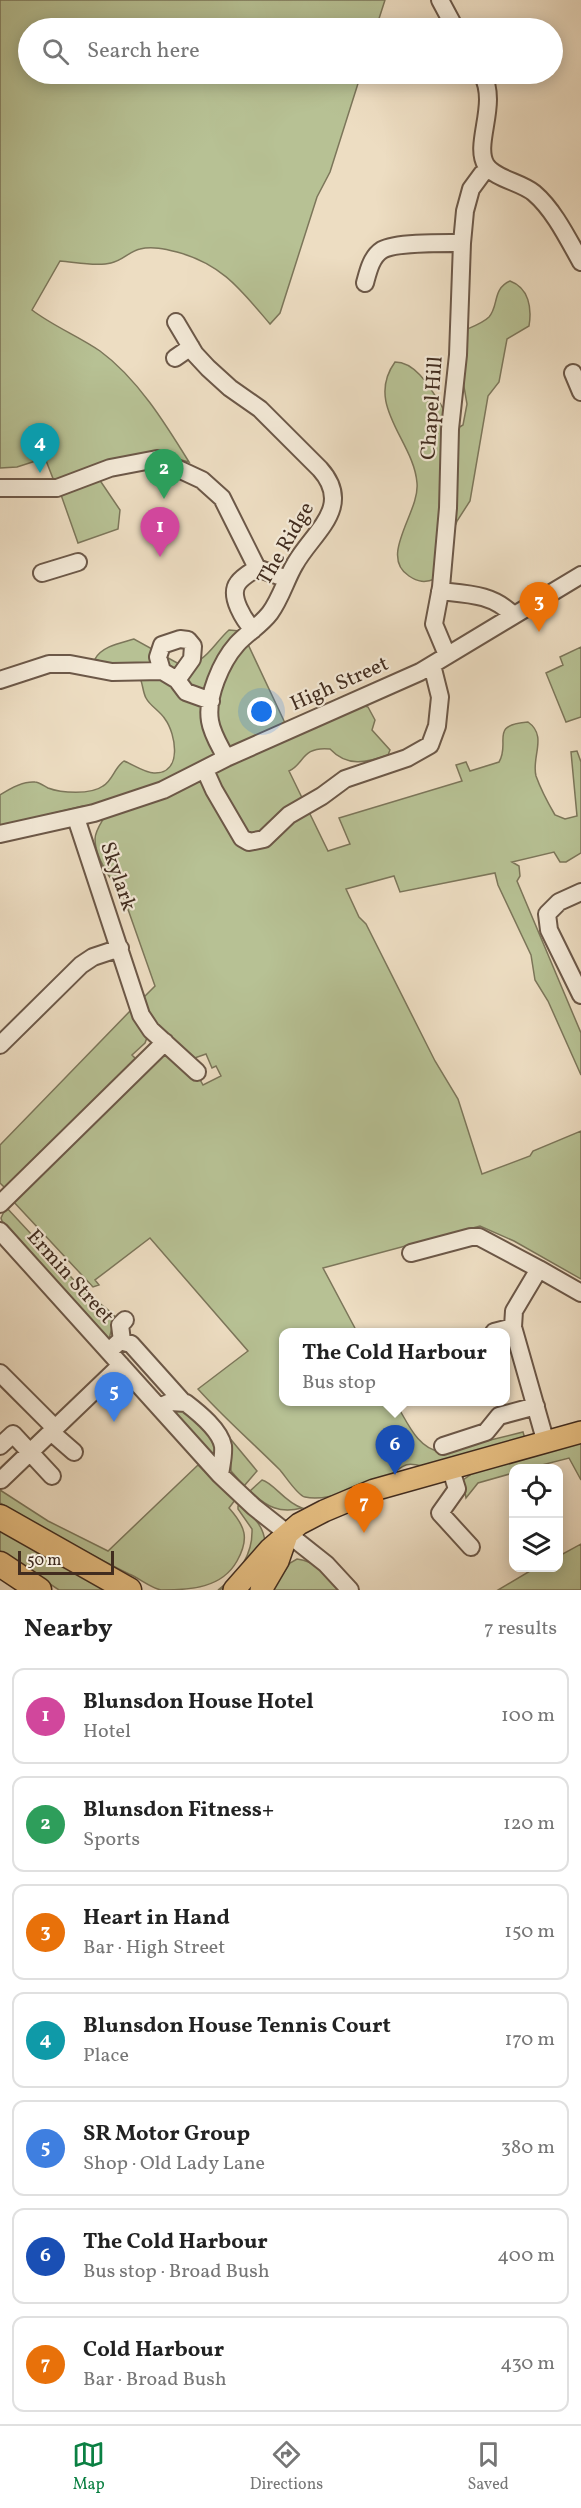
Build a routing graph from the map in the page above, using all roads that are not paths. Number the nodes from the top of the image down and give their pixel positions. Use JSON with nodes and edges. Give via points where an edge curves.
{"nodes":[{"id":1,"x":440,"y":0,"type":"edge"},
{"id":2,"x":450,"y":18,"type":"edge"},
{"id":3,"x":486,"y":84,"type":"edge"},
{"id":4,"x":489,"y":169,"type":"junction"},
{"id":5,"x":462,"y":243,"type":"junction"},
{"id":6,"x":581,"y":262,"type":"edge"},
{"id":7,"x":365,"y":283,"type":"dead end"},
{"id":8,"x":176,"y":322,"type":"dead end"},
{"id":9,"x":191,"y":347,"type":"junction"},
{"id":10,"x":175,"y":358,"type":"dead end"},
{"id":11,"x":573,"y":373,"type":"dead end"},
{"id":12,"x":581,"y":392,"type":"edge"},
{"id":13,"x":0,"y":488,"type":"edge"},
{"id":14,"x":78,"y":562,"type":"dead end"},
{"id":15,"x":257,"y":568,"type":"junction"},
{"id":16,"x":42,"y":573,"type":"dead end"},
{"id":17,"x":581,"y":575,"type":"edge"},
{"id":18,"x":287,"y":579,"type":"junction"},
{"id":19,"x":440,"y":591,"type":"junction"},
{"id":20,"x":513,"y":615,"type":"junction"},
{"id":21,"x":253,"y":630,"type":"junction"},
{"id":22,"x":447,"y":655,"type":"junction"},
{"id":23,"x":432,"y":665,"type":"junction"},
{"id":24,"x":0,"y":680,"type":"edge"},
{"id":25,"x":211,"y":701,"type":"junction"},
{"id":26,"x":226,"y":759,"type":"junction"},
{"id":27,"x":205,"y":770,"type":"junction"},
{"id":28,"x":76,"y":818,"type":"junction"},
{"id":29,"x":0,"y":834,"type":"edge"},
{"id":30,"x":581,"y":892,"type":"edge"},
{"id":31,"x":120,"y":948,"type":"junction"},
{"id":32,"x":581,"y":995,"type":"edge"},
{"id":33,"x":165,"y":1042,"type":"junction"},
{"id":34,"x":0,"y":1045,"type":"edge"},
{"id":35,"x":197,"y":1065,"type":"dead end"},
{"id":36,"x":0,"y":1204,"type":"edge"},
{"id":37,"x":0,"y":1231,"type":"edge"},
{"id":38,"x":411,"y":1253,"type":"dead end"},
{"id":39,"x":539,"y":1269,"type":"junction"},
{"id":40,"x":581,"y":1293,"type":"edge"},
{"id":41,"x":125,"y":1320,"type":"dead end"},
{"id":42,"x":513,"y":1327,"type":"junction"},
{"id":43,"x":509,"y":1328,"type":"edge"},
{"id":44,"x":115,"y":1346,"type":"junction"},
{"id":45,"x":121,"y":1365,"type":"junction"},
{"id":46,"x":0,"y":1373,"type":"edge"},
{"id":47,"x":183,"y":1402,"type":"junction"},
{"id":48,"x":536,"y":1406,"type":"junction"},
{"id":49,"x":159,"y":1407,"type":"junction"},
{"id":50,"x":53,"y":1430,"type":"junction"},
{"id":51,"x":581,"y":1432,"type":"edge"},
{"id":52,"x":546,"y":1443,"type":"junction"},
{"id":53,"x":0,"y":1446,"type":"edge"},
{"id":54,"x":443,"y":1446,"type":"dead end"},
{"id":55,"x":31,"y":1452,"type":"junction"},
{"id":56,"x":74,"y":1452,"type":"dead end"},
{"id":57,"x":451,"y":1470,"type":"junction"},
{"id":58,"x":220,"y":1475,"type":"junction"},
{"id":59,"x":52,"y":1476,"type":"dead end"},
{"id":60,"x":1,"y":1480,"type":"edge"},
{"id":61,"x":0,"y":1517,"type":"edge"},
{"id":62,"x":287,"y":1534,"type":"junction"},
{"id":63,"x":471,"y":1546,"type":"dead end"},
{"id":64,"x":0,"y":1564,"type":"edge"},
{"id":65,"x":39,"y":1590,"type":"edge"},
{"id":66,"x":129,"y":1590,"type":"edge"},
{"id":67,"x":234,"y":1590,"type":"edge"},
{"id":68,"x":261,"y":1590,"type":"edge"},
{"id":69,"x":350,"y":1590,"type":"edge"}],
"edges":[{"from":1,"to":2,"type":"street"},
{"from":3,"to":4,"type":"street","via":[[489,101],[483,144]]},
{"from":4,"to":5,"type":"street","name":"Chapel Hill","via":[[471,189]]},
{"from":4,"to":6,"type":"street","via":[[534,193]]},
{"from":5,"to":7,"type":"street","via":[[383,250],[372,262]]},
{"from":5,"to":19,"type":"street","name":"Chapel Hill"},
{"from":8,"to":9,"type":"street","name":"The Ridge"},
{"from":9,"to":10,"type":"street"},
{"from":9,"to":18,"type":"street","name":"The Ridge","via":[[215,375],[260,409],[330,484],[330,516]]},
{"from":11,"to":12,"type":"street"},
{"from":13,"to":15,"type":"street","via":[[57,488],[110,468],[160,460],[216,491]]},
{"from":14,"to":16,"type":"street"},
{"from":15,"to":18,"type":"street"},
{"from":15,"to":21,"type":"street","via":[[238,582],[236,591],[242,616]]},
{"from":17,"to":20,"type":"street","name":"High Street"},
{"from":18,"to":21,"type":"street","name":"The Ridge","via":[[271,611]]},
{"from":19,"to":20,"type":"street","via":[[485,597]]},
{"from":19,"to":22,"type":"street","name":"Chapel Hill","via":[[434,624]]},
{"from":20,"to":22,"type":"street","name":"High Street"},
{"from":21,"to":25,"type":"street","name":"The Ridge","via":[[226,659]]},
{"from":22,"to":23,"type":"street","name":"High Street"},
{"from":23,"to":26,"type":"street","name":"High Street"},
{"from":23,"to":27,"type":"street","via":[[440,697],[430,745],[407,759],[345,779],[289,815],[264,839],[249,842],[242,838]]},
{"from":24,"to":25,"type":"street","via":[[49,664],[70,664],[170,676],[186,692]]},
{"from":25,"to":26,"type":"street","name":"The Ridge","via":[[212,727]]},
{"from":26,"to":27,"type":"street","name":"High Street"},
{"from":27,"to":28,"type":"street","name":"High Street","via":[[141,798]]},
{"from":28,"to":29,"type":"street","name":"High Street"},
{"from":28,"to":31,"type":"street","name":"Skylark"},
{"from":30,"to":32,"type":"street","via":[[559,902],[548,914],[549,930]]},
{"from":31,"to":33,"type":"street","name":"Skylark","via":[[146,1023]]},
{"from":31,"to":34,"type":"street","via":[[81,965]]},
{"from":33,"to":35,"type":"street","name":"Skylark"},
{"from":33,"to":36,"type":"street"},
{"from":37,"to":44,"type":"street","name":"Ermin Street"},
{"from":38,"to":39,"type":"street","via":[[479,1237]]},
{"from":39,"to":40,"type":"street"},
{"from":39,"to":42,"type":"street","via":[[514,1311]]},
{"from":41,"to":44,"type":"street"},
{"from":42,"to":43,"type":"street"},
{"from":42,"to":48,"type":"street"},
{"from":44,"to":45,"type":"street","name":"Ermin Street"},
{"from":44,"to":47,"type":"street","name":"Ermin Street","via":[[134,1346]]},
{"from":45,"to":49,"type":"street","name":"Ermin Street"},
{"from":45,"to":50,"type":"street"},
{"from":46,"to":50,"type":"street"},
{"from":47,"to":49,"type":"street"},
{"from":47,"to":58,"type":"street","name":"Ermin Street","via":[[220,1439]]},
{"from":48,"to":52,"type":"street"},
{"from":48,"to":54,"type":"street","via":[[499,1416],[486,1432]]},
{"from":49,"to":58,"type":"street","name":"Ermin Street"},
{"from":50,"to":55,"type":"street"},
{"from":50,"to":56,"type":"street"},
{"from":51,"to":52,"type":"main road"},
{"from":52,"to":57,"type":"main road"},
{"from":53,"to":55,"type":"street","via":[[14,1434]]},
{"from":55,"to":59,"type":"street"},
{"from":55,"to":60,"type":"street"},
{"from":57,"to":62,"type":"main road","via":[[374,1490],[312,1517]]},
{"from":57,"to":63,"type":"street","via":[[457,1489],[440,1514]]},
{"from":58,"to":62,"type":"street","name":"Ermin Street"},
{"from":61,"to":66,"type":"highway"},
{"from":62,"to":67,"type":"main road"},
{"from":62,"to":68,"type":"main road","via":[[278,1561]]},
{"from":62,"to":69,"type":"street","name":"Ermin Street","via":[[326,1564]]},
{"from":64,"to":65,"type":"highway"}]}
